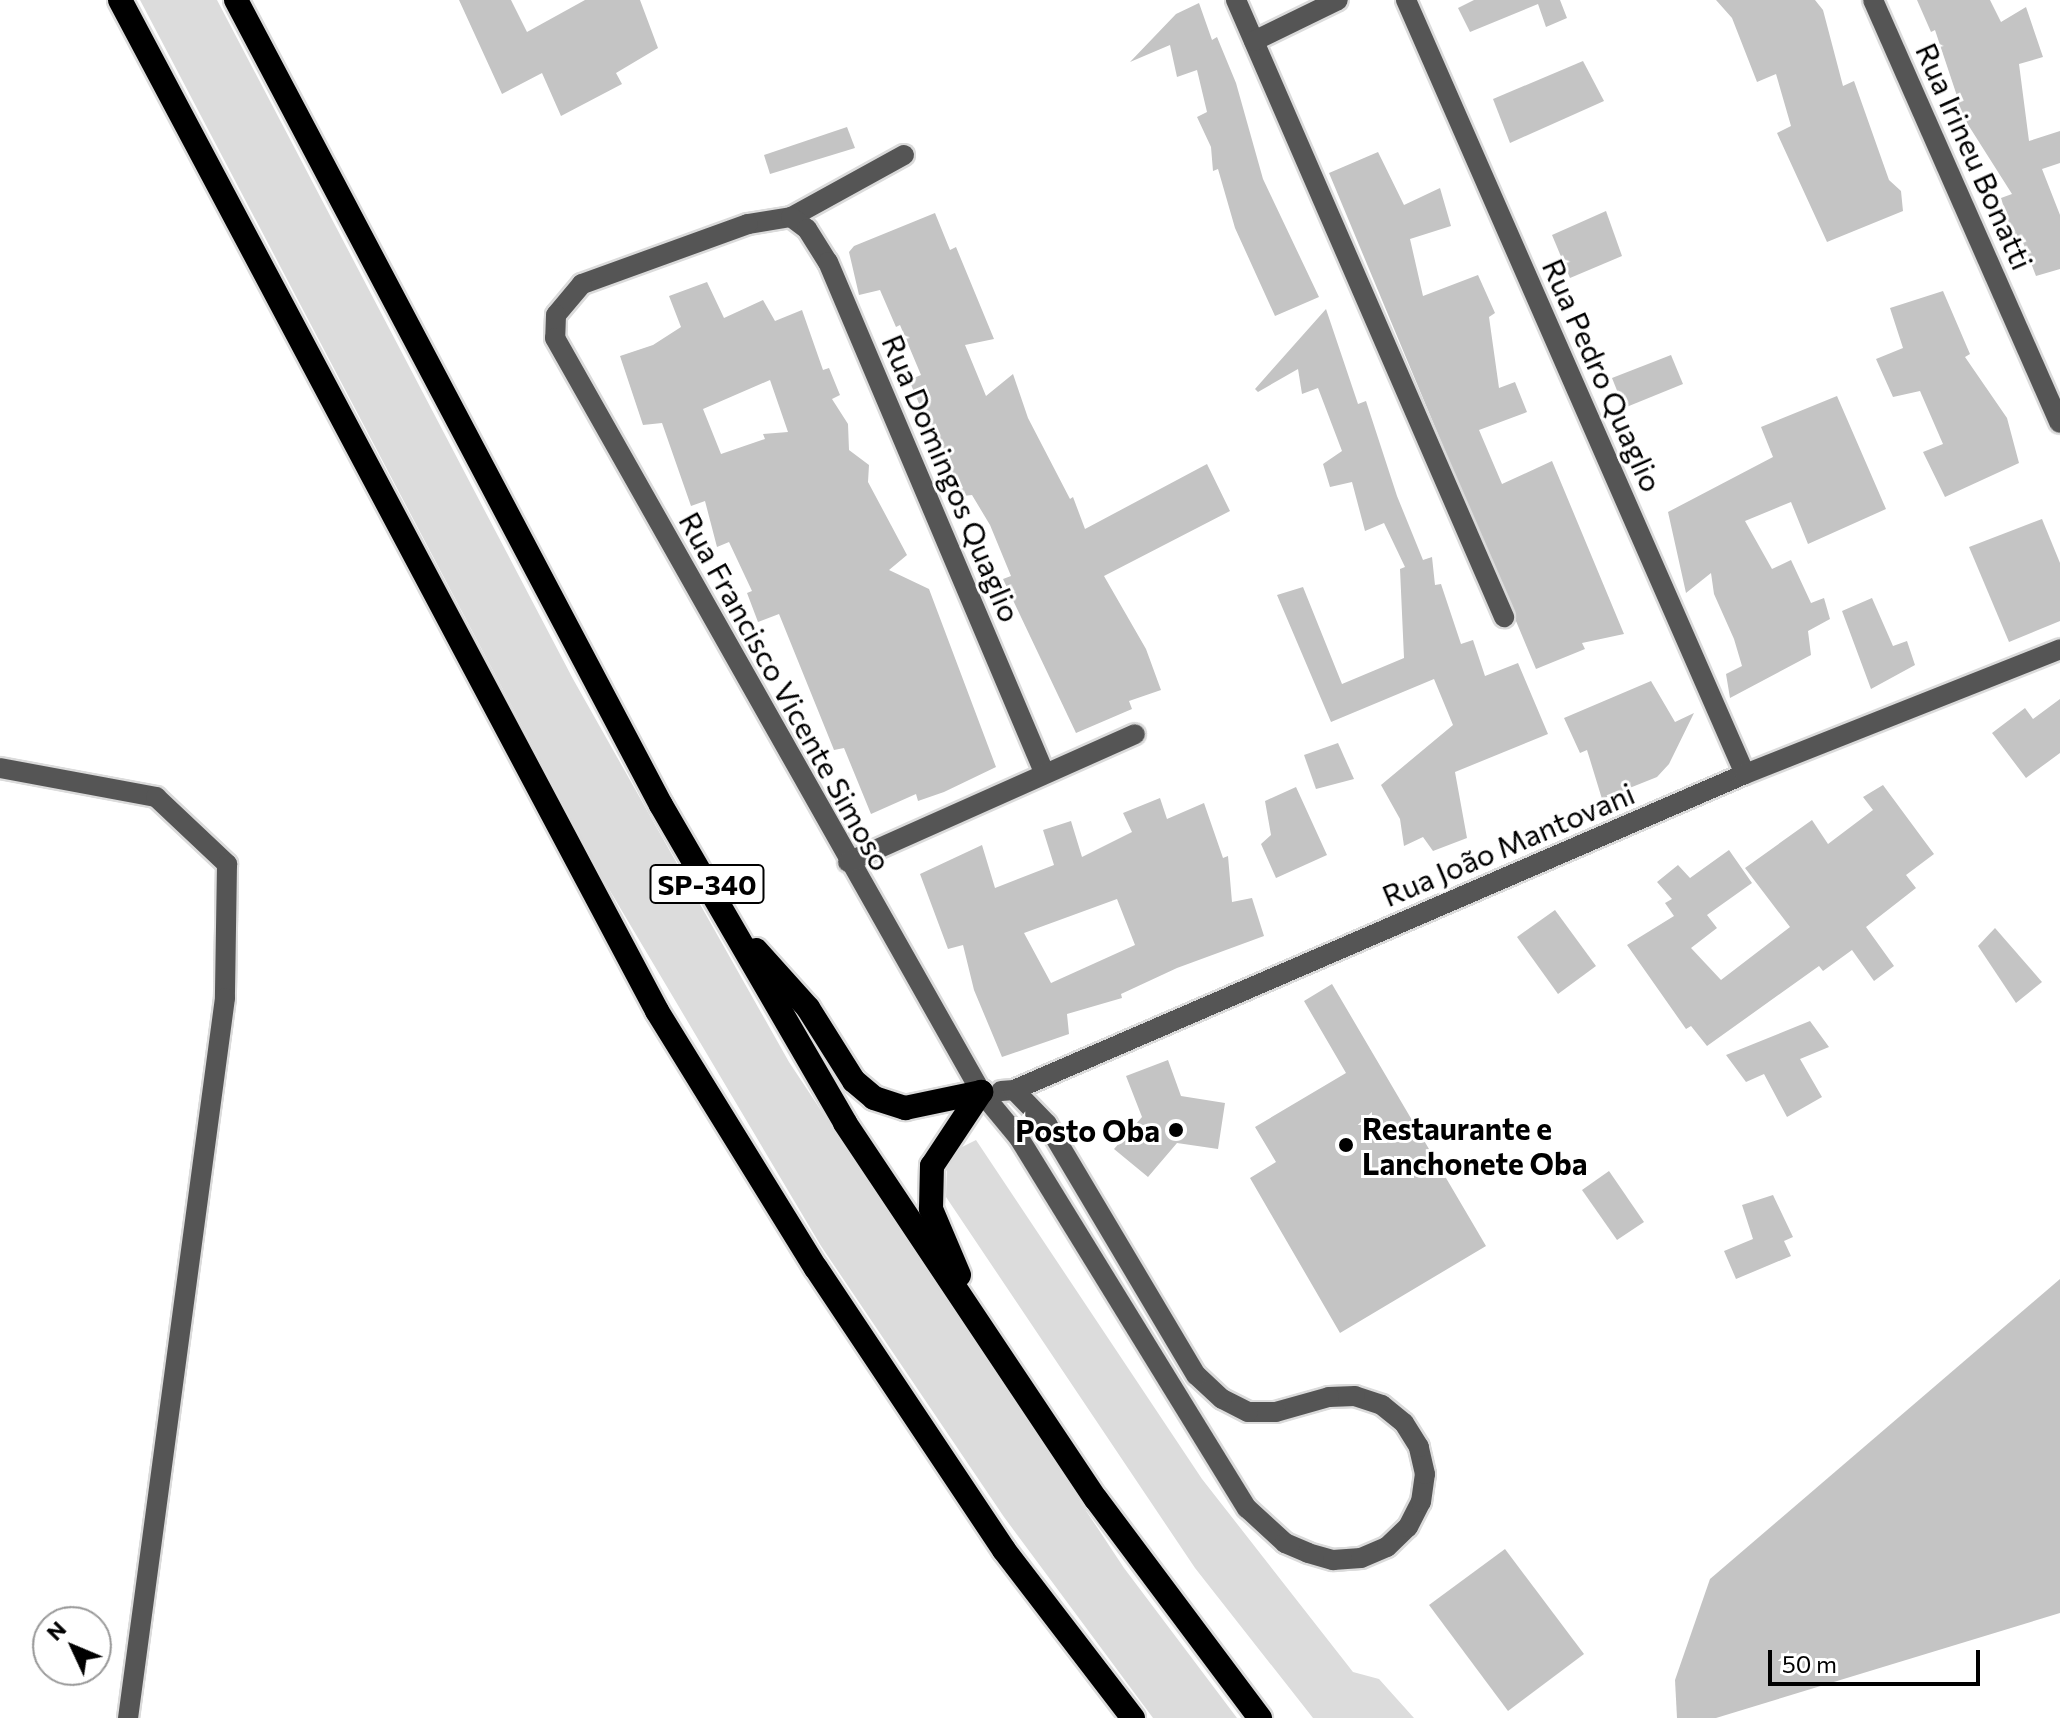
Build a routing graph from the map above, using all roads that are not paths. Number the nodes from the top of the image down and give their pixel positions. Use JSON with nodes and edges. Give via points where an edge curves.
{"nodes":[{"id":1,"x":120,"y":0,"type":"edge"},
{"id":2,"x":236,"y":0,"type":"edge"},
{"id":3,"x":1236,"y":0,"type":"edge"},
{"id":4,"x":1338,"y":0,"type":"edge"},
{"id":5,"x":1406,"y":0,"type":"edge"},
{"id":6,"x":1873,"y":0,"type":"edge"},
{"id":7,"x":1254,"y":41,"type":"junction"},
{"id":8,"x":904,"y":155,"type":"dead end"},
{"id":9,"x":791,"y":217,"type":"junction"},
{"id":10,"x":2060,"y":423,"type":"edge"},
{"id":11,"x":1504,"y":617,"type":"dead end"},
{"id":12,"x":2060,"y":649,"type":"edge"},
{"id":13,"x":1135,"y":734,"type":"dead end"},
{"id":14,"x":0,"y":768,"type":"edge"},
{"id":15,"x":1044,"y":772,"type":"junction"},
{"id":16,"x":1745,"y":774,"type":"junction"},
{"id":17,"x":848,"y":862,"type":"junction"},
{"id":18,"x":724,"y":915,"type":"junction"},
{"id":19,"x":1014,"y":1090,"type":"junction"},
{"id":20,"x":981,"y":1092,"type":"junction"},
{"id":21,"x":981,"y":1329,"type":"junction"},
{"id":22,"x":1004,"y":1550,"type":"junction"},
{"id":23,"x":1170,"y":1599,"type":"junction"},
{"id":24,"x":128,"y":1718,"type":"edge"},
{"id":25,"x":1119,"y":1718,"type":"edge"},
{"id":26,"x":1133,"y":1718,"type":"edge"},
{"id":27,"x":1260,"y":1718,"type":"edge"},
{"id":28,"x":1280,"y":1718,"type":"edge"}],
"edges":[{"from":1,"to":22,"type":"highway","number":"SP-340","via":[[657,1011],[816,1268]]},
{"from":2,"to":18,"type":"highway","number":"SP-340","via":[[579,653]]},
{"from":3,"to":7,"type":"street"},
{"from":4,"to":7,"type":"street"},
{"from":5,"to":16,"type":"street","name":"Rua Pedro Quaglio"},
{"from":6,"to":10,"type":"street","name":"Rua Irineu Bonatti"},
{"from":7,"to":11,"type":"street"},
{"from":8,"to":9,"type":"street"},
{"from":9,"to":15,"type":"street","name":"Rua Domingos Quaglio","via":[[807,229],[828,262]]},
{"from":9,"to":17,"type":"street","name":"Rua Francisco Vicente Simoso","via":[[748,224],[603,273],[572,291],[556,315],[559,348]]},
{"from":12,"to":16,"type":"street","name":"Rua João Mantovani"},
{"from":13,"to":15,"type":"street"},
{"from":14,"to":24,"type":"street","via":[[156,797],[227,864],[225,998]]},
{"from":15,"to":17,"type":"street"},
{"from":16,"to":19,"type":"street","name":"Rua João Mantovani"},
{"from":17,"to":20,"type":"street","name":"Rua Francisco Vicente Simoso"},
{"from":18,"to":20,"type":"highway","via":[[808,1008],[854,1081],[874,1098],[905,1108]]},
{"from":18,"to":21,"type":"highway","number":"SP-340","via":[[845,1123]]},
{"from":19,"to":20,"type":"street","name":"Rua João Mantovani"},
{"from":19,"to":20,"type":"street","name":"Rua Francisco Vicente Simoso","via":[[1047,1124],[1196,1375],[1222,1399],[1248,1412],[1276,1412],[1329,1397],[1355,1396],[1382,1405],[1404,1423],[1419,1447],[1425,1474],[1421,1502],[1408,1527],[1387,1547],[1361,1558],[1333,1560],[1285,1543],[1263,1527],[1019,1138]]},
{"from":20,"to":21,"type":"highway","via":[[943,1141],[932,1166],[930,1189],[931,1209]]},
{"from":21,"to":23,"type":"highway","number":"SP-340"},
{"from":22,"to":25,"type":"highway"},
{"from":22,"to":26,"type":"highway","number":"SP-340"},
{"from":23,"to":27,"type":"highway","number":"SP-340"},
{"from":23,"to":28,"type":"highway"}]}
